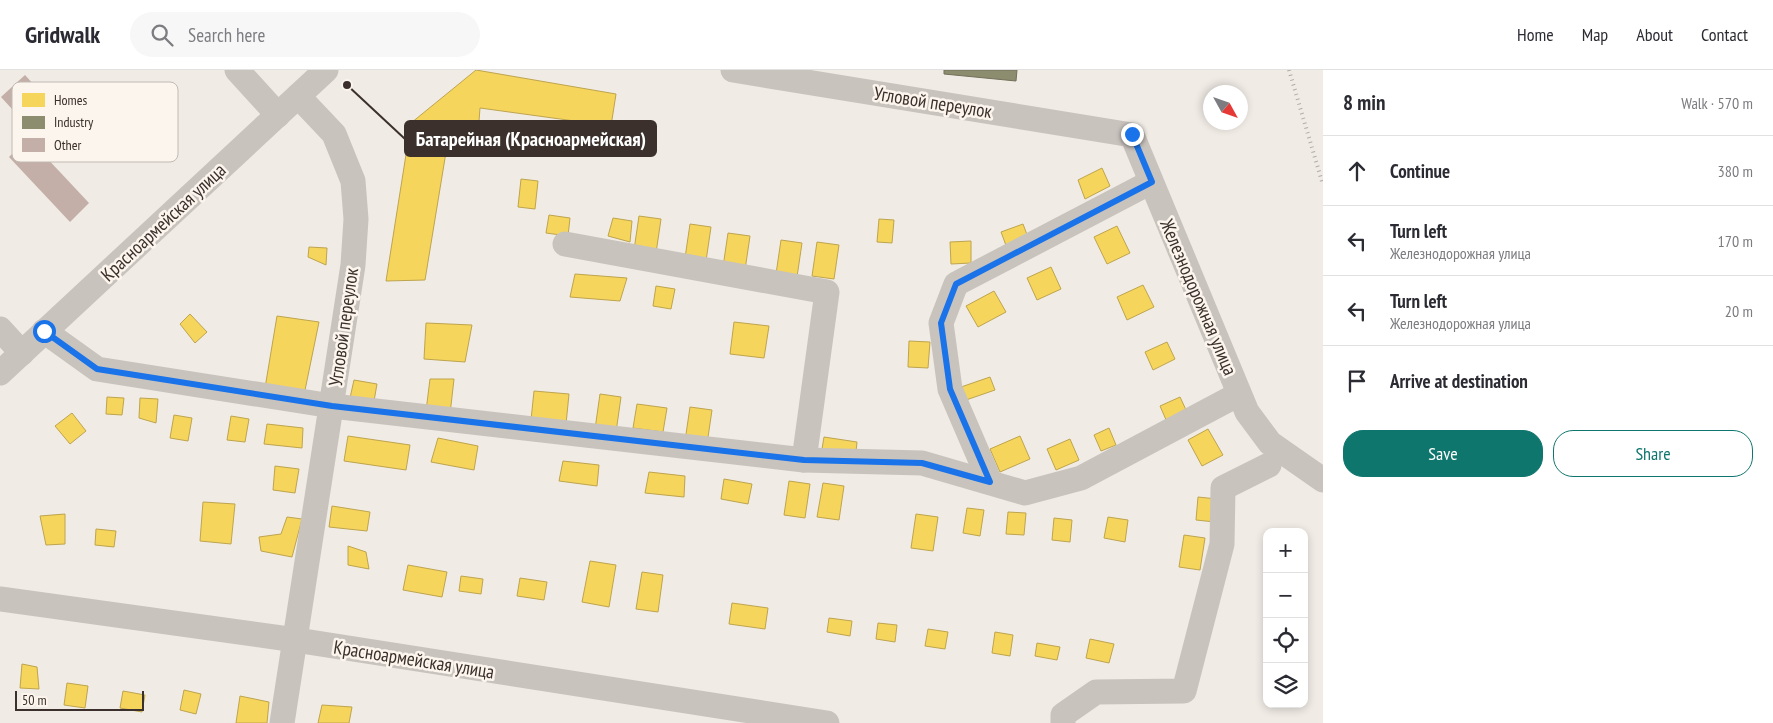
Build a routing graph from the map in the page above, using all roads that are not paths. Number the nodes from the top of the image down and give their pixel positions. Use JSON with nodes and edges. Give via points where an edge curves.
{"nodes":[{"id":1,"x":237,"y":70,"type":"edge"},
{"id":2,"x":326,"y":70,"type":"edge"},
{"id":3,"x":733,"y":70,"type":"edge"},
{"id":4,"x":298,"y":96,"type":"junction"},
{"id":5,"x":278,"y":115,"type":"junction"},
{"id":6,"x":1132,"y":134,"type":"joint"},
{"id":7,"x":1152,"y":182,"type":"junction"},
{"id":8,"x":565,"y":244,"type":"dead end"},
{"id":9,"x":0,"y":329,"type":"edge"},
{"id":10,"x":44,"y":331,"type":"junction"},
{"id":11,"x":22,"y":353,"type":"junction"},
{"id":12,"x":0,"y":373,"type":"edge"},
{"id":13,"x":1243,"y":403,"type":"junction"},
{"id":14,"x":332,"y":406,"type":"junction"},
{"id":15,"x":804,"y":460,"type":"junction"},
{"id":16,"x":1269,"y":465,"type":"dead end"},
{"id":17,"x":1323,"y":480,"type":"edge"},
{"id":18,"x":990,"y":482,"type":"junction"},
{"id":19,"x":0,"y":599,"type":"edge"},
{"id":20,"x":296,"y":640,"type":"junction"},
{"id":21,"x":282,"y":723,"type":"edge"},
{"id":22,"x":827,"y":723,"type":"edge"},
{"id":23,"x":1063,"y":723,"type":"edge"}],
"edges":[{"from":1,"to":5,"type":"street"},
{"from":2,"to":4,"type":"street","name":"Красноармейская улица"},
{"from":3,"to":6,"type":"street","name":"Угловой переулок"},
{"from":4,"to":5,"type":"street","name":"Красноармейская улица"},
{"from":4,"to":14,"type":"street","name":"Угловой переулок","via":[[334,134],[353,181],[356,219],[353,265]]},
{"from":5,"to":10,"type":"street","name":"Красноармейская улица"},
{"from":6,"to":7,"type":"street","name":"Железнодорожная улица"},
{"from":7,"to":13,"type":"street","name":"Железнодорожная улица"},
{"from":7,"to":18,"type":"street","via":[[956,284],[941,323],[950,389]]},
{"from":8,"to":15,"type":"street","via":[[827,292]]},
{"from":9,"to":11,"type":"street"},
{"from":10,"to":11,"type":"street","name":"Красноармейская улица"},
{"from":10,"to":14,"type":"street","via":[[97,369]]},
{"from":11,"to":12,"type":"street","name":"Красноармейская улица"},
{"from":13,"to":17,"type":"street","name":"Железнодорожная улица","via":[[1270,443]]},
{"from":13,"to":18,"type":"street","via":[[1081,478],[1026,493]]},
{"from":14,"to":15,"type":"street"},
{"from":14,"to":20,"type":"street","name":"Угловой переулок"},
{"from":15,"to":18,"type":"street","via":[[922,463]]},
{"from":16,"to":23,"type":"street","via":[[1223,488],[1222,544],[1184,691],[1096,692],[1063,715]]},
{"from":19,"to":20,"type":"street","name":"Красноармейская улица"},
{"from":20,"to":21,"type":"street","name":"Угловой переулок"},
{"from":20,"to":22,"type":"street","name":"Красноармейская улица"}]}
